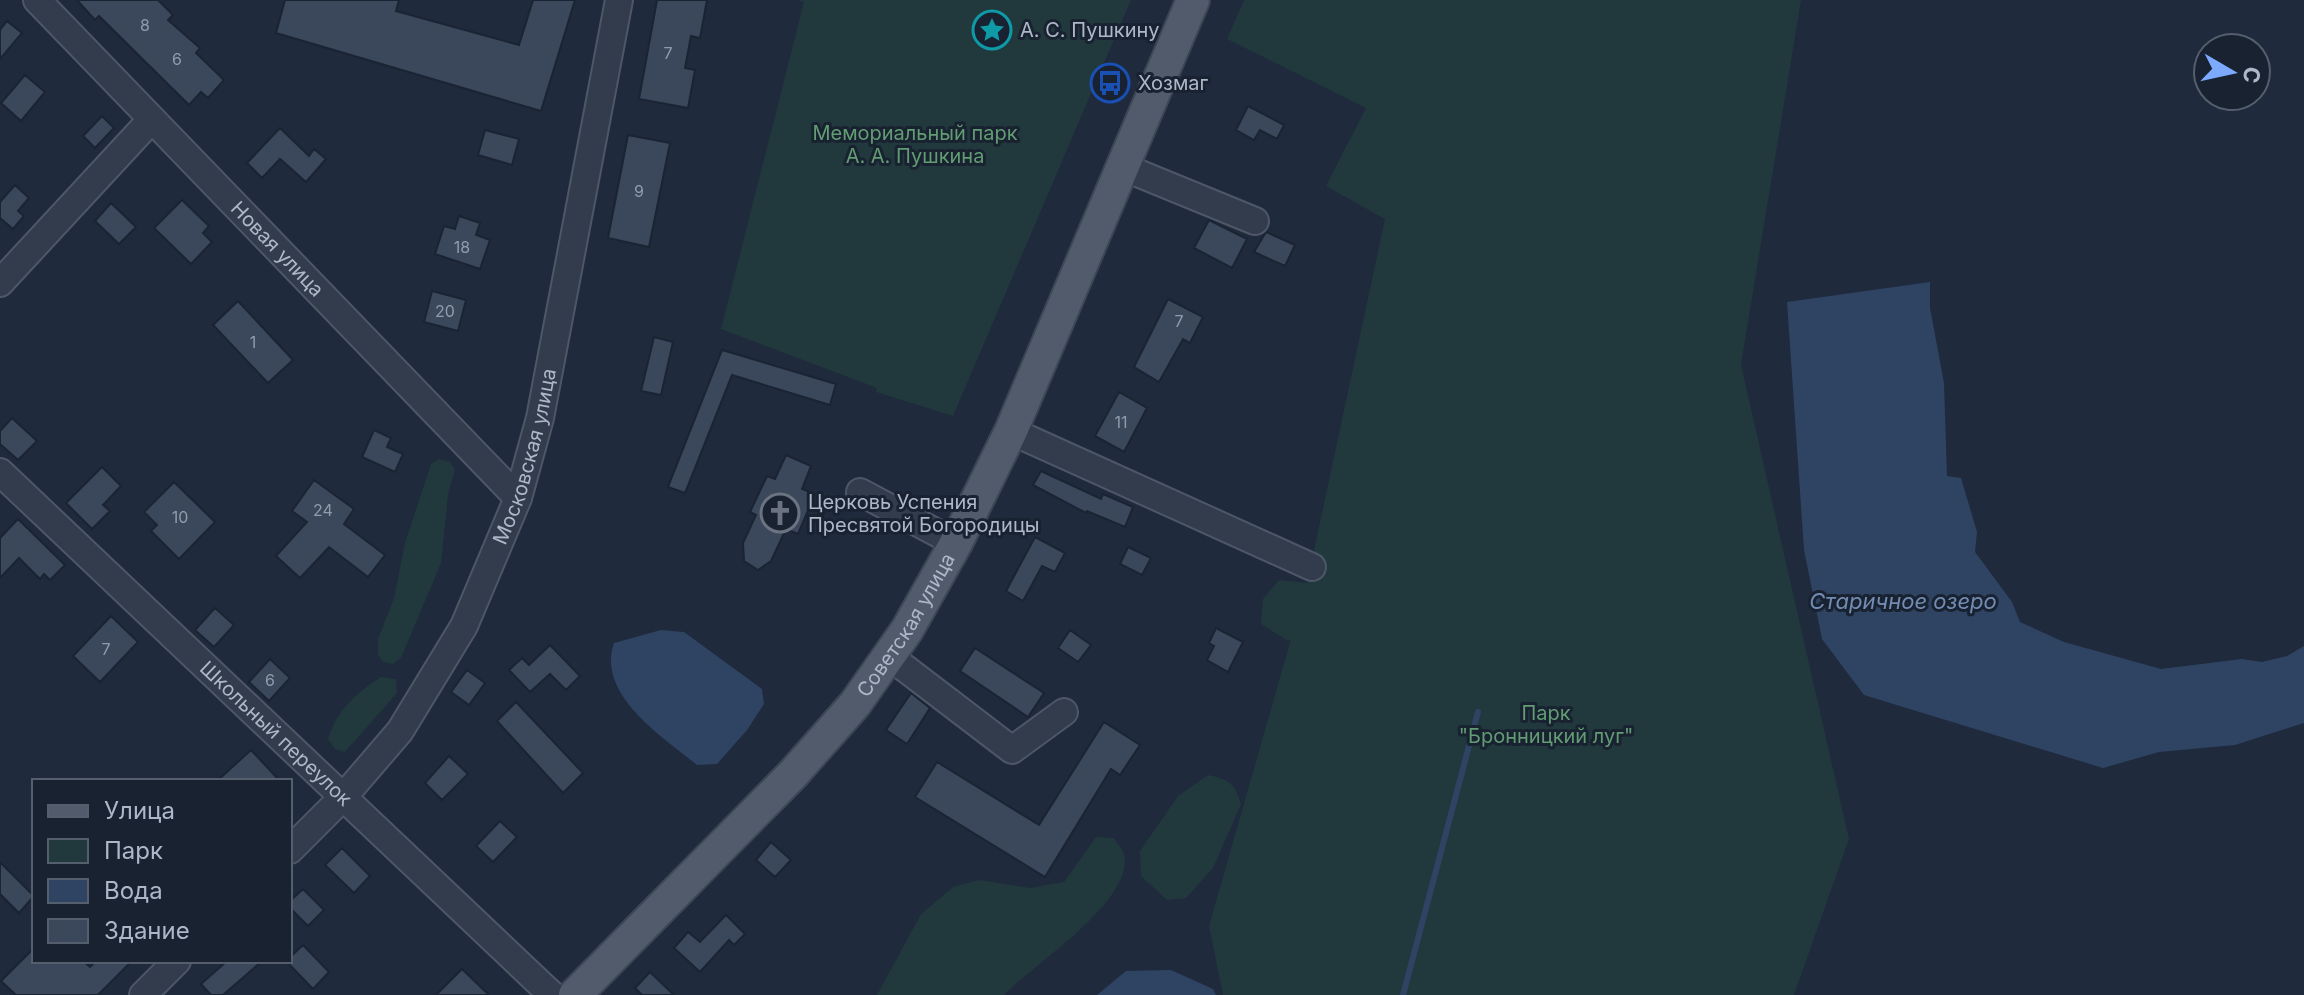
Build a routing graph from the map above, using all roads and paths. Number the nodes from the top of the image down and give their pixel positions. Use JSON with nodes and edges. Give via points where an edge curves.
{"nodes":[{"id":1,"x":37,"y":0,"type":"edge"},
{"id":2,"x":619,"y":0,"type":"edge"},
{"id":3,"x":1193,"y":0,"type":"edge"},
{"id":4,"x":151,"y":120,"type":"junction"},
{"id":5,"x":1123,"y":167,"type":"junction"},
{"id":6,"x":1255,"y":221,"type":"dead end"},
{"id":7,"x":0,"y":283,"type":"edge"},
{"id":8,"x":1011,"y":431,"type":"junction"},
{"id":9,"x":0,"y":472,"type":"edge"},
{"id":10,"x":860,"y":492,"type":"dead end"},
{"id":11,"x":518,"y":498,"type":"junction"},
{"id":12,"x":956,"y":543,"type":"junction"},
{"id":13,"x":1312,"y":567,"type":"dead end"},
{"id":14,"x":889,"y":656,"type":"junction"},
{"id":15,"x":1064,"y":712,"type":"dead end"},
{"id":16,"x":345,"y":795,"type":"junction"},
{"id":17,"x":292,"y":848,"type":"edge"},
{"id":18,"x":175,"y":963,"type":"edge"},
{"id":19,"x":143,"y":995,"type":"edge"},
{"id":20,"x":552,"y":995,"type":"edge"},
{"id":21,"x":575,"y":995,"type":"edge"}],
"edges":[{"from":1,"to":4,"type":"street","name":"Новая улица"},
{"from":2,"to":11,"type":"street","name":"Московская улица","via":[[540,418]]},
{"from":3,"to":5,"type":"main road","name":"Советская улица"},
{"from":4,"to":7,"type":"street"},
{"from":4,"to":11,"type":"street","name":"Новая улица"},
{"from":5,"to":6,"type":"street"},
{"from":5,"to":8,"type":"main road","name":"Советская улица"},
{"from":8,"to":12,"type":"main road","name":"Советская улица"},
{"from":8,"to":13,"type":"street"},
{"from":9,"to":16,"type":"street","name":"Школьный переулок"},
{"from":10,"to":12,"type":"street"},
{"from":11,"to":16,"type":"street","name":"Московская улица","via":[[464,626],[400,731]]},
{"from":12,"to":14,"type":"main road","name":"Советская улица"},
{"from":14,"to":15,"type":"street","via":[[1012,750]]},
{"from":14,"to":21,"type":"main road","name":"Советская улица","via":[[793,774]]},
{"from":16,"to":17,"type":"street","name":"Московская улица"},
{"from":16,"to":20,"type":"street","name":"Школьный переулок"},
{"from":18,"to":19,"type":"street"}]}
